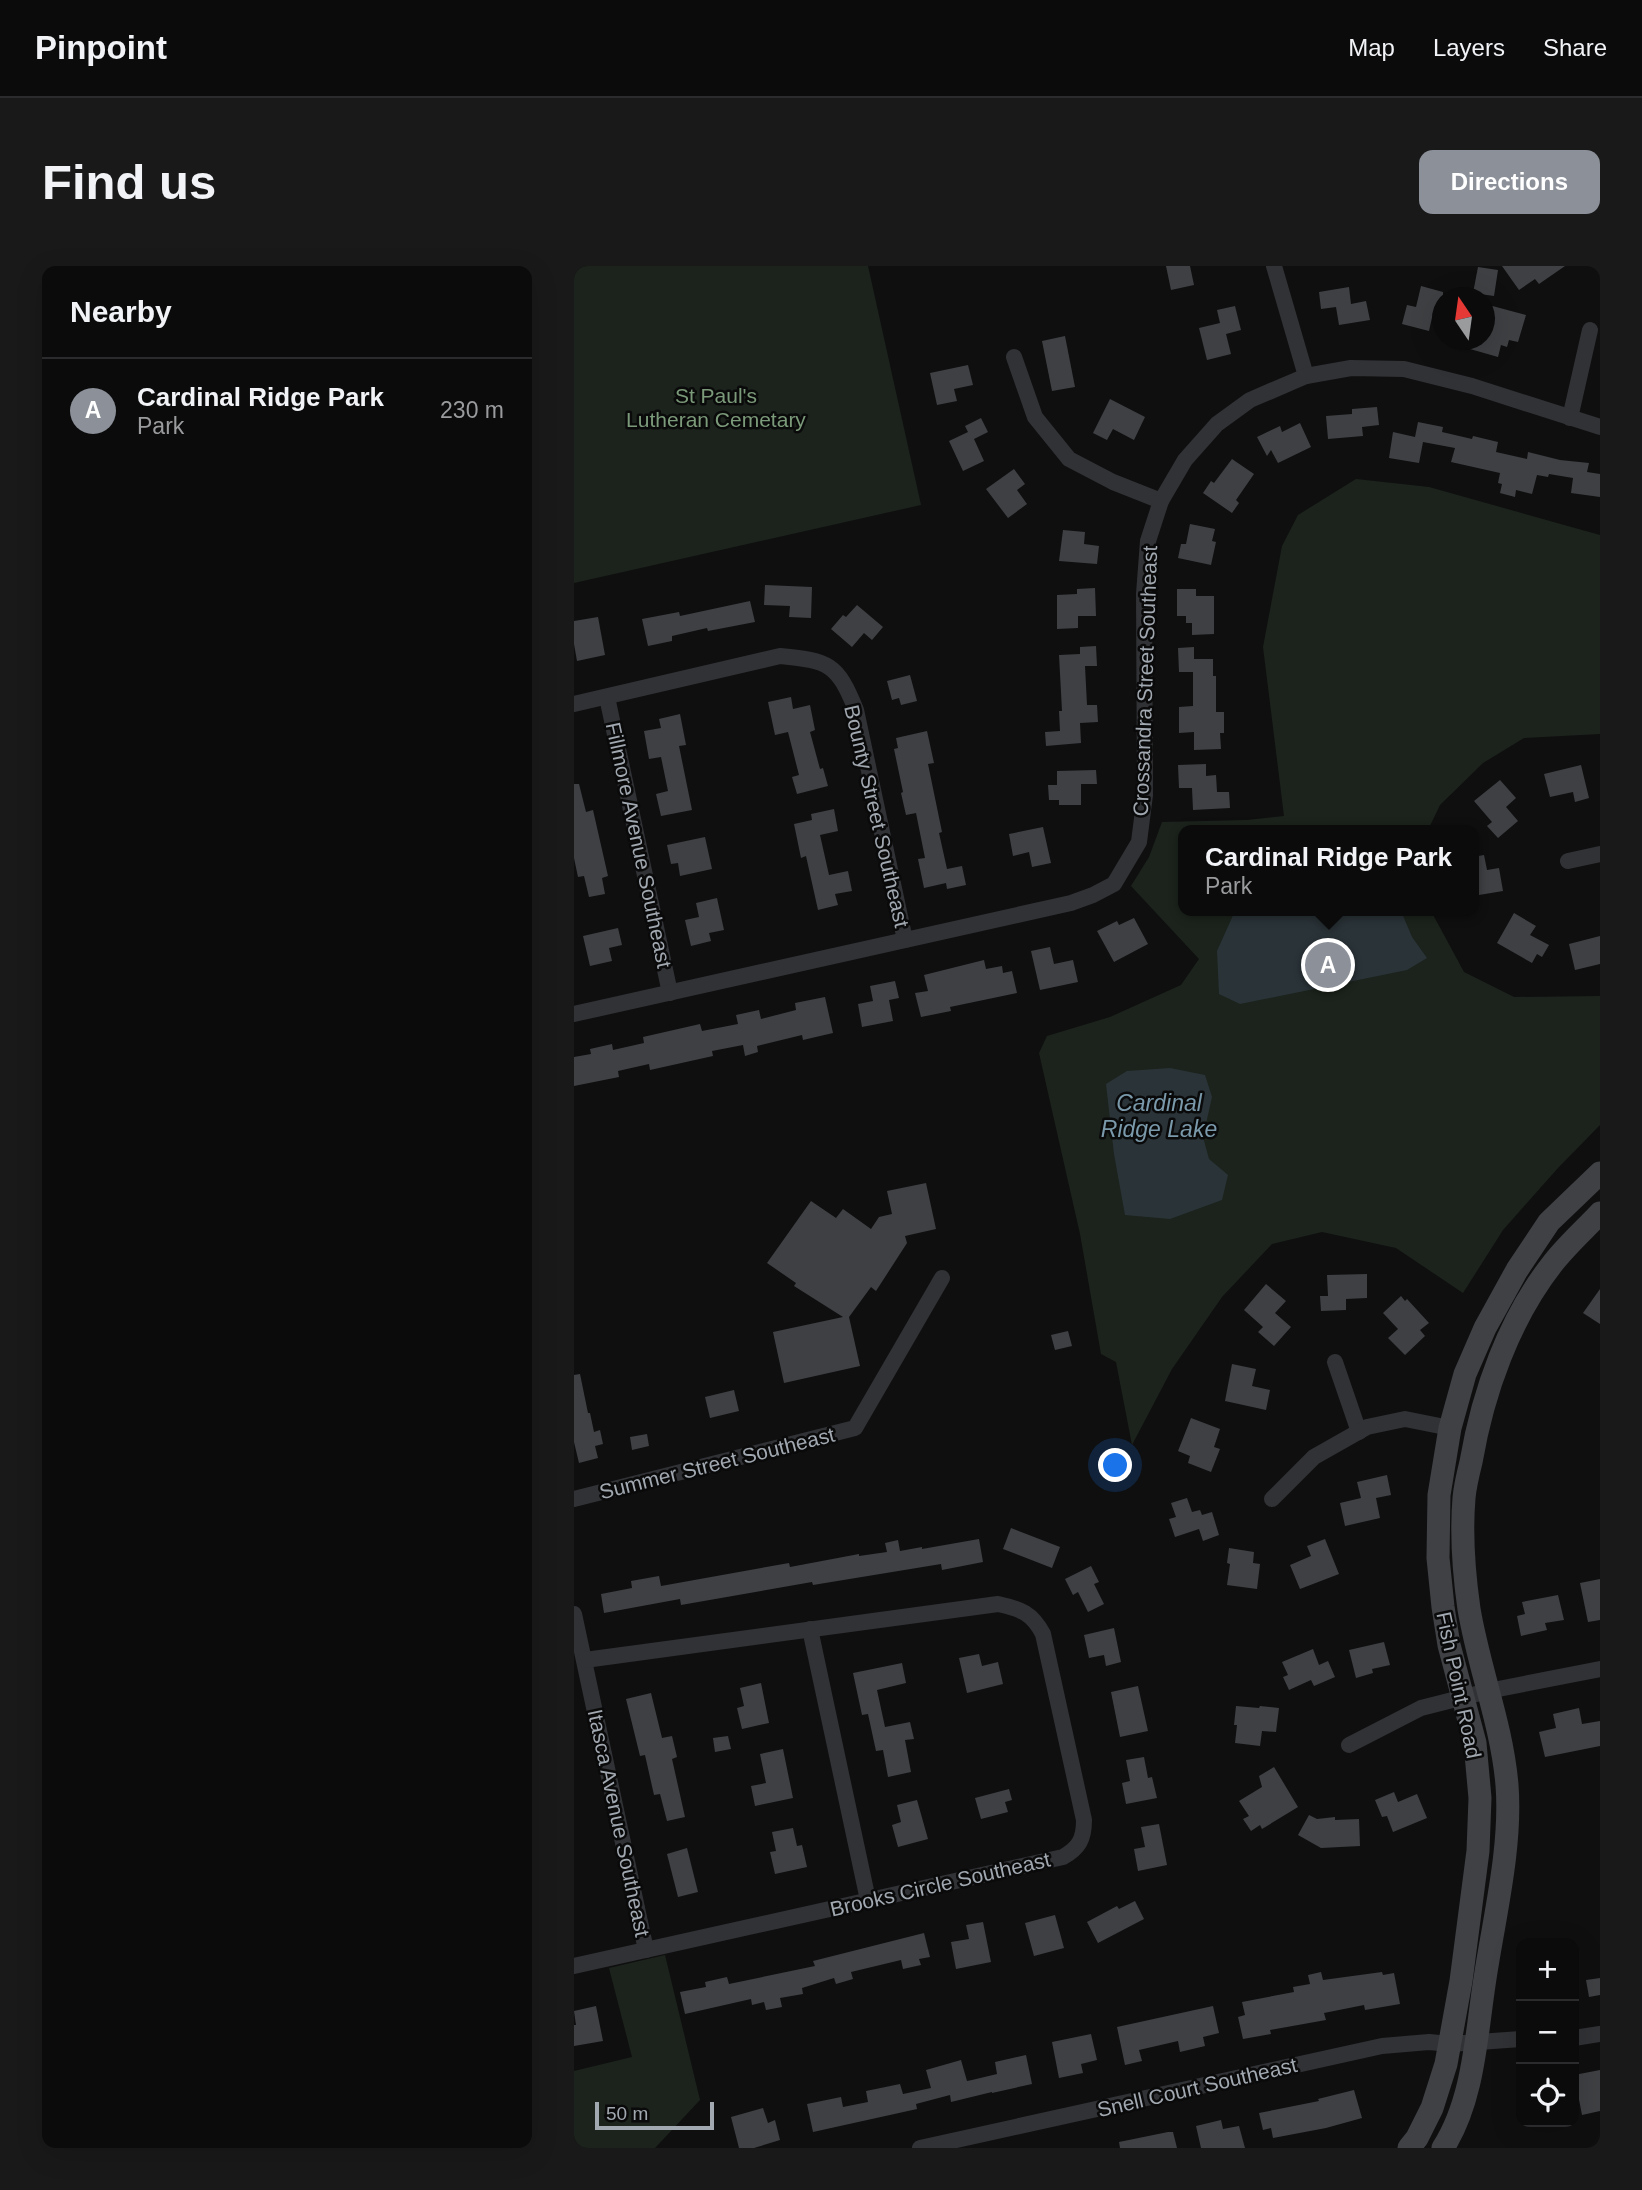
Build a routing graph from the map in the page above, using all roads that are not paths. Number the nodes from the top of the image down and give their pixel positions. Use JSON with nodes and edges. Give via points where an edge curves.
{"nodes":[{"id":1,"x":1274,"y":266,"type":"edge"},
{"id":2,"x":1590,"y":330,"type":"dead end"},
{"id":3,"x":1014,"y":356,"type":"dead end"},
{"id":4,"x":1306,"y":376,"type":"junction"},
{"id":5,"x":1570,"y":418,"type":"junction"},
{"id":6,"x":1600,"y":427,"type":"edge"},
{"id":7,"x":1161,"y":501,"type":"junction"},
{"id":8,"x":607,"y":697,"type":"junction"},
{"id":9,"x":574,"y":704,"type":"edge"},
{"id":10,"x":1600,"y":854,"type":"edge"},
{"id":11,"x":1568,"y":861,"type":"dead end"},
{"id":12,"x":905,"y":940,"type":"junction"},
{"id":13,"x":670,"y":993,"type":"junction"},
{"id":14,"x":574,"y":1014,"type":"edge"},
{"id":15,"x":1599,"y":1175,"type":"edge"},
{"id":16,"x":1600,"y":1213,"type":"edge"},
{"id":17,"x":942,"y":1278,"type":"dead end"},
{"id":18,"x":1335,"y":1362,"type":"dead end"},
{"id":19,"x":1450,"y":1428,"type":"junction"},
{"id":20,"x":1359,"y":1432,"type":"junction"},
{"id":21,"x":574,"y":1499,"type":"edge"},
{"id":22,"x":1272,"y":1499,"type":"dead end"},
{"id":23,"x":574,"y":1614,"type":"edge"},
{"id":24,"x":810,"y":1629,"type":"junction"},
{"id":25,"x":584,"y":1660,"type":"junction"},
{"id":26,"x":1600,"y":1668,"type":"edge"},
{"id":27,"x":1488,"y":1691,"type":"junction"},
{"id":28,"x":1462,"y":1698,"type":"junction"},
{"id":29,"x":1349,"y":1745,"type":"dead end"},
{"id":30,"x":868,"y":1900,"type":"junction"},
{"id":31,"x":646,"y":1950,"type":"junction"},
{"id":32,"x":574,"y":1966,"type":"edge"},
{"id":33,"x":1600,"y":2034,"type":"edge"},
{"id":34,"x":1579,"y":2037,"type":"edge"},
{"id":35,"x":1516,"y":2039,"type":"edge"},
{"id":36,"x":1476,"y":2041,"type":"junction"},
{"id":37,"x":1450,"y":2044,"type":"junction"},
{"id":38,"x":920,"y":2148,"type":"edge"},
{"id":39,"x":1409,"y":2148,"type":"edge"},
{"id":40,"x":1443,"y":2148,"type":"edge"}],
"edges":[{"from":1,"to":4,"type":"street"},
{"from":2,"to":5,"type":"street"},
{"from":3,"to":7,"type":"street","via":[[1035,417],[1069,459]]},
{"from":4,"to":5,"type":"street","name":"Crossandra Street Southeast","via":[[1351,368],[1404,369]]},
{"from":4,"to":7,"type":"street","name":"Crossandra Street Southeast","via":[[1250,400],[1217,424],[1185,460]]},
{"from":5,"to":6,"type":"street","name":"Crossandra Street Southeast"},
{"from":7,"to":12,"type":"street","name":"Crossandra Street Southeast","via":[[1148,541],[1144,594],[1145,795],[1139,842],[1125,867],[1114,884],[1071,903]]},
{"from":8,"to":9,"type":"street","name":"Bounty Street Southeast"},
{"from":8,"to":12,"type":"street","name":"Bounty Street Southeast","via":[[780,656],[826,664],[845,683],[856,710]]},
{"from":8,"to":13,"type":"street","name":"Fillmore Avenue Southeast"},
{"from":10,"to":11,"type":"street"},
{"from":12,"to":13,"type":"street","name":"Crossandra Street Southeast"},
{"from":13,"to":14,"type":"street","name":"Crossandra Street Southeast"},
{"from":15,"to":19,"type":"street","name":"Fish Point Road","via":[[1549,1222],[1517,1270],[1465,1374]]},
{"from":16,"to":27,"type":"street","name":"Fish Point Road","via":[[1553,1263],[1524,1309],[1500,1354],[1474,1443],[1464,1498],[1464,1555],[1475,1643]]},
{"from":17,"to":21,"type":"street","name":"Summer Street Southeast","via":[[855,1428]]},
{"from":18,"to":20,"type":"street"},
{"from":19,"to":20,"type":"street","via":[[1405,1419]]},
{"from":19,"to":28,"type":"street","name":"Fish Point Road","via":[[1439,1495],[1438,1558],[1449,1645]]},
{"from":20,"to":22,"type":"street","via":[[1314,1457]]},
{"from":23,"to":25,"type":"street","name":"Itasca Avenue Southeast"},
{"from":24,"to":25,"type":"street","name":"Brooks Circle Southeast"},
{"from":24,"to":30,"type":"street"},
{"from":24,"to":30,"type":"street","name":"Brooks Circle Southeast","via":[[998,1604],[1020,1609],[1037,1622],[1043,1634],[1084,1820],[1081,1842],[1063,1857]]},
{"from":25,"to":31,"type":"street","name":"Itasca Avenue Southeast"},
{"from":26,"to":27,"type":"street"},
{"from":27,"to":28,"type":"street"},
{"from":27,"to":36,"type":"street","name":"Fish Point Road","via":[[1507,1787],[1505,1850]]},
{"from":28,"to":29,"type":"street","via":[[1421,1708]]},
{"from":28,"to":37,"type":"street","name":"Fish Point Road","via":[[1475,1743],[1480,1798],[1478,1851]]},
{"from":30,"to":31,"type":"street","name":"Brooks Circle Southeast"},
{"from":31,"to":32,"type":"street","name":"Brooks Circle Southeast"},
{"from":33,"to":34,"type":"street"},
{"from":35,"to":36,"type":"street","name":"Snell Court Southeast"},
{"from":36,"to":37,"type":"street","name":"Snell Court Southeast"},
{"from":36,"to":40,"type":"street","name":"Fish Point Road","via":[[1470,2080]]},
{"from":37,"to":38,"type":"street","name":"Snell Court Southeast","via":[[1382,2046]]},
{"from":37,"to":39,"type":"street","name":"Fish Point Road","via":[[1432,2108]]}]}
